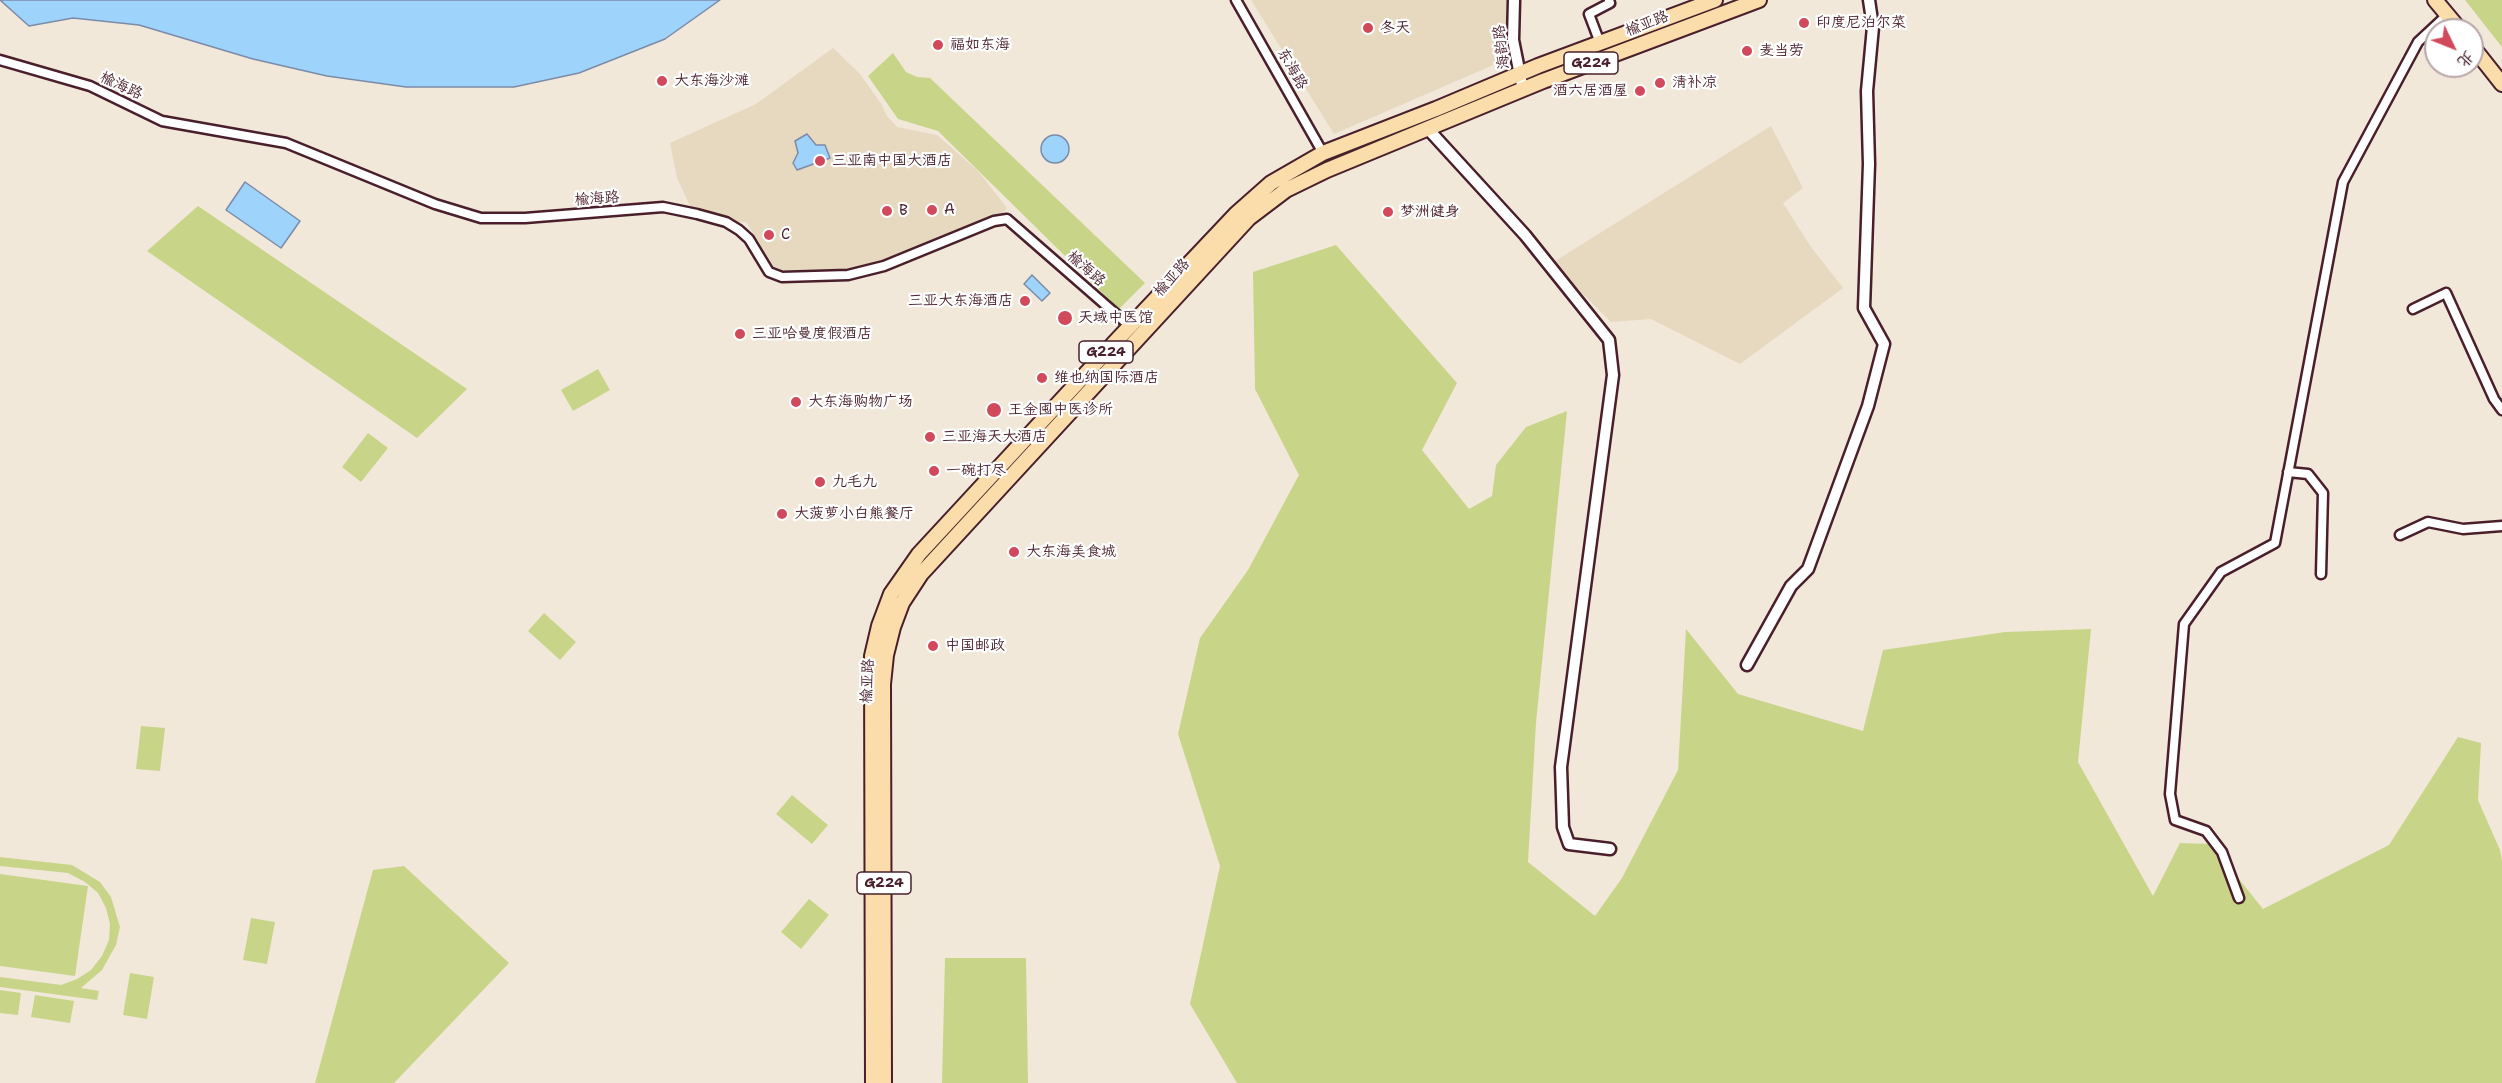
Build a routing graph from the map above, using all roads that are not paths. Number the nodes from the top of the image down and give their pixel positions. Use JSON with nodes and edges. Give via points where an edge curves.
{"nodes":[{"id":1,"x":1236,"y":0,"type":"edge"},
{"id":2,"x":1514,"y":0,"type":"edge"},
{"id":3,"x":1609,"y":0,"type":"edge"},
{"id":4,"x":1715,"y":0,"type":"edge"},
{"id":5,"x":1759,"y":0,"type":"edge"},
{"id":6,"x":1869,"y":0,"type":"edge"},
{"id":7,"x":2435,"y":0,"type":"edge"},
{"id":8,"x":2447,"y":15,"type":"junction"},
{"id":9,"x":2450,"y":18,"type":"edge"},
{"id":10,"x":1600,"y":43,"type":"junction"},
{"id":11,"x":0,"y":60,"type":"edge"},
{"id":12,"x":2484,"y":61,"type":"edge"},
{"id":13,"x":1520,"y":75,"type":"junction"},
{"id":14,"x":2502,"y":84,"type":"edge"},
{"id":15,"x":1523,"y":90,"type":"junction"},
{"id":16,"x":1428,"y":129,"type":"junction"},
{"id":17,"x":1323,"y":153,"type":"junction"},
{"id":18,"x":2413,"y":309,"type":"dead end"},
{"id":19,"x":1130,"y":326,"type":"junction"},
{"id":20,"x":1142,"y":336,"type":"junction"},
{"id":21,"x":2502,"y":410,"type":"edge"},
{"id":22,"x":2288,"y":472,"type":"junction"},
{"id":23,"x":2502,"y":526,"type":"edge"},
{"id":24,"x":2400,"y":535,"type":"dead end"},
{"id":25,"x":2321,"y":574,"type":"dead end"},
{"id":26,"x":1747,"y":665,"type":"dead end"},
{"id":27,"x":1610,"y":849,"type":"dead end"},
{"id":28,"x":2239,"y":898,"type":"dead end"},
{"id":29,"x":873,"y":1083,"type":"edge"},
{"id":30,"x":884,"y":1083,"type":"edge"}],
"edges":[{"from":1,"to":17,"type":"street","name":"东海路"},
{"from":2,"to":13,"type":"street","name":"海韵路","via":[[1513,40]]},
{"from":3,"to":10,"type":"street","via":[[1610,3],[1589,14]]},
{"from":4,"to":10,"type":"highway","name":"榆亚路","number":"G224"},
{"from":5,"to":15,"type":"highway","name":"榆亚路","number":"G224"},
{"from":6,"to":26,"type":"street","via":[[1873,27],[1867,91],[1869,164],[1864,308],[1884,344],[1868,406],[1808,569],[1791,586]]},
{"from":7,"to":8,"type":"highway"},
{"from":8,"to":9,"type":"highway"},
{"from":8,"to":22,"type":"street","via":[[2418,42],[2343,182]]},
{"from":10,"to":13,"type":"highway","name":"榆亚路","number":"G224"},
{"from":11,"to":19,"type":"street","name":"榆海路","via":[[90,86],[162,121],[286,143],[435,204],[481,218],[663,207],[697,213],[739,230],[769,272],[782,277],[848,275],[884,266],[1006,219]]},
{"from":12,"to":14,"type":"highway"},
{"from":13,"to":15,"type":"street","name":"海韵路"},
{"from":13,"to":17,"type":"highway","name":"榆亚路","number":"G224"},
{"from":15,"to":16,"type":"highway","name":"榆亚路","number":"G224"},
{"from":16,"to":20,"type":"highway","name":"榆亚路","number":"G224","via":[[1286,190],[1250,218]]},
{"from":16,"to":27,"type":"street","via":[[1525,235],[1609,340],[1613,375],[1561,767],[1563,827],[1569,844]]},
{"from":17,"to":19,"type":"highway","name":"榆亚路","number":"G224","via":[[1271,183],[1236,214]]},
{"from":18,"to":21,"type":"street","via":[[2446,293]]},
{"from":19,"to":20,"type":"street","name":"榆海路"},
{"from":19,"to":29,"type":"highway","name":"榆亚路","number":"G224","via":[[920,554],[891,594],[879,626],[872,656]]},
{"from":20,"to":30,"type":"highway","name":"榆亚路","number":"G224","via":[[921,573],[902,603],[893,627],[882,684]]},
{"from":22,"to":25,"type":"street","via":[[2308,474],[2323,493]]},
{"from":22,"to":28,"type":"street","via":[[2275,543],[2221,572],[2184,624],[2170,794],[2175,820],[2205,831],[2222,852]]},
{"from":23,"to":24,"type":"street","via":[[2463,529],[2428,522]]}]}
